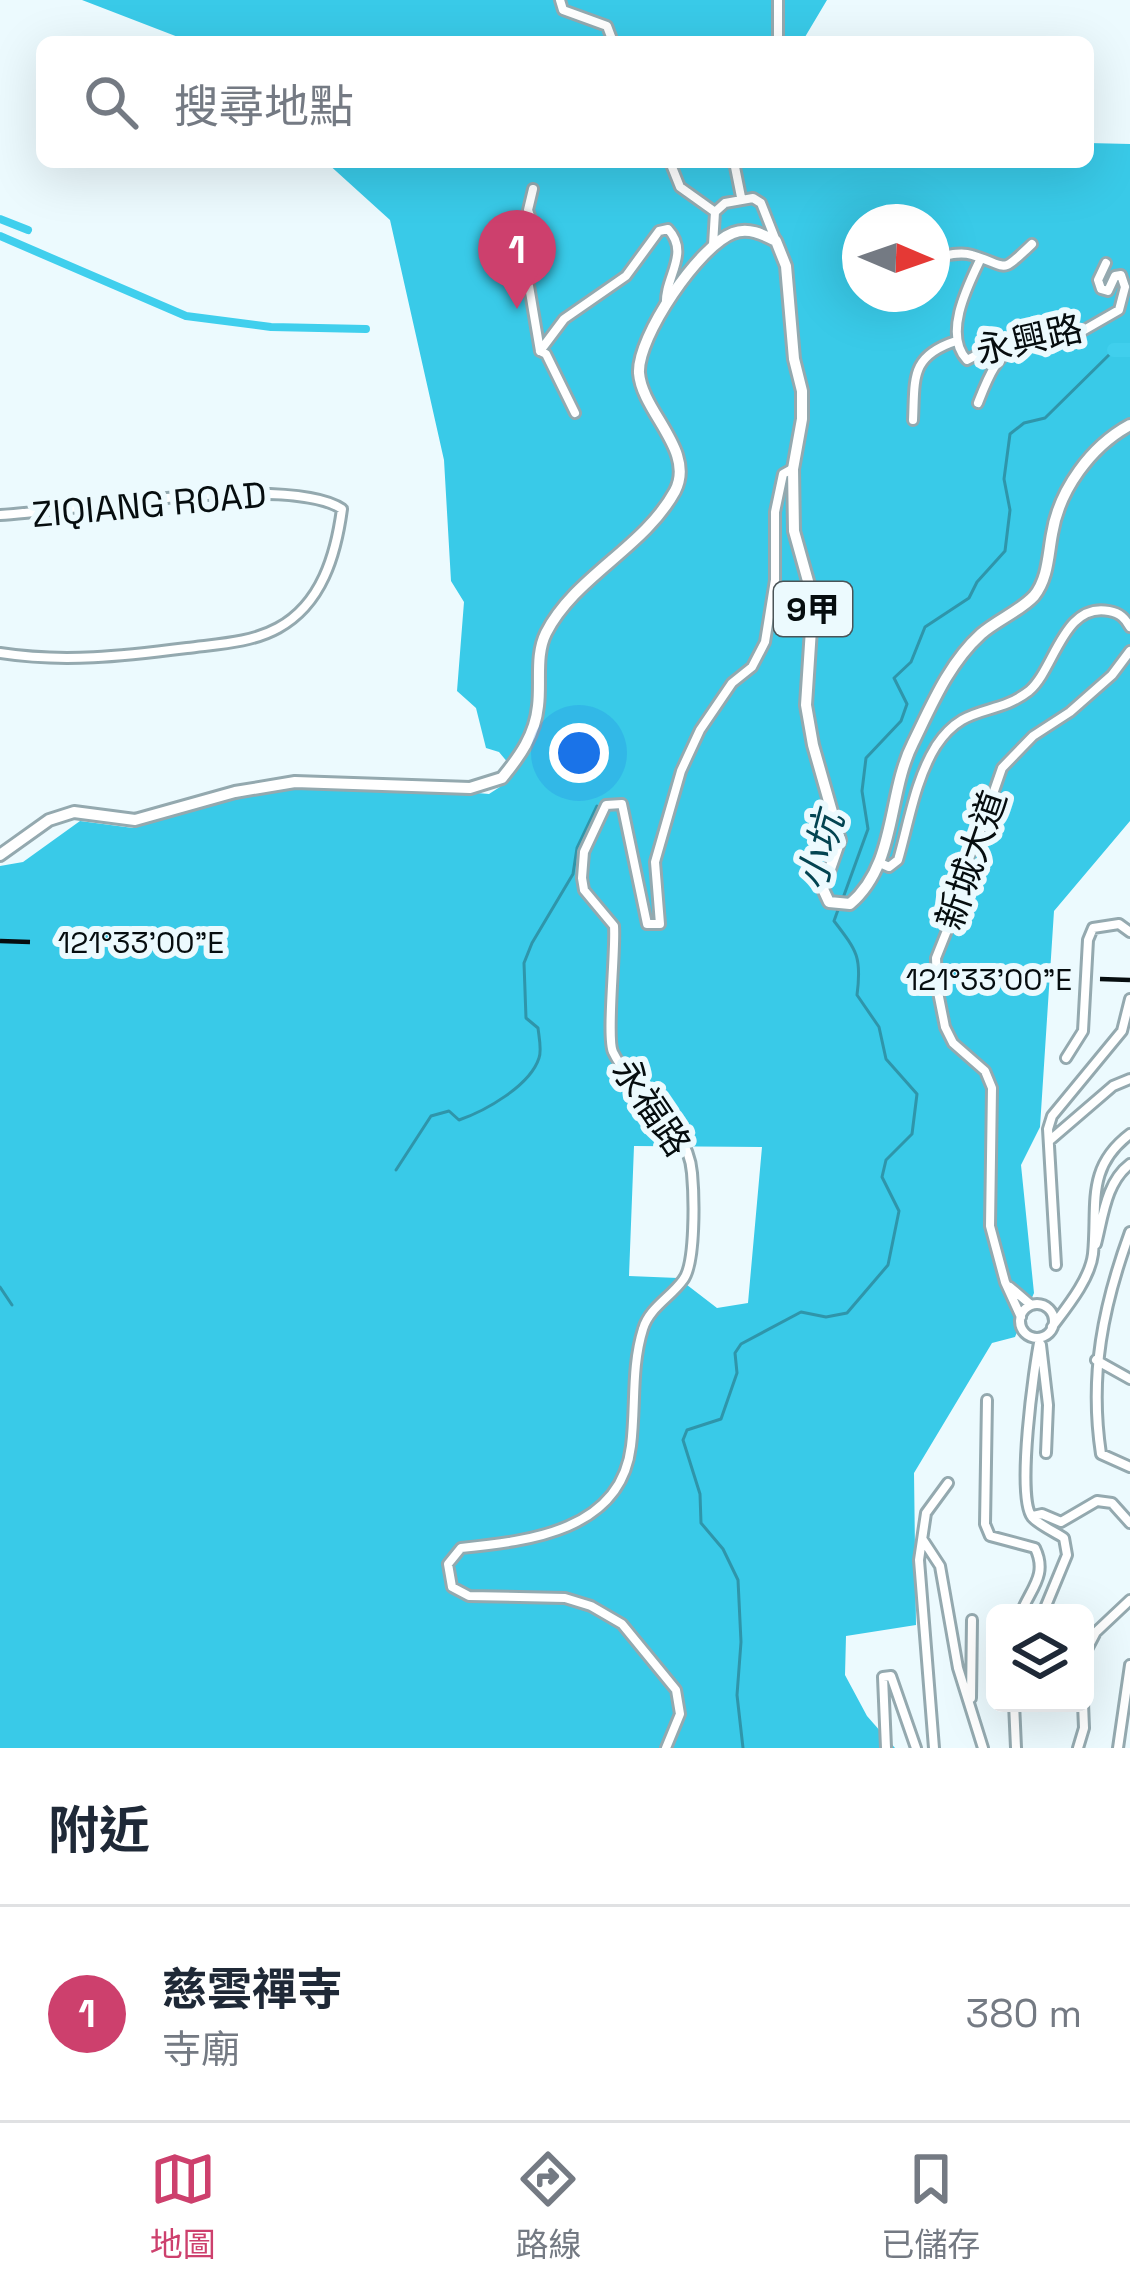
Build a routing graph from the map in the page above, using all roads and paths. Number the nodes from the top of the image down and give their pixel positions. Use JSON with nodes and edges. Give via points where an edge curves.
{"nodes":[{"id":1,"x":560,"y":0,"type":"edge"},
{"id":2,"x":778,"y":0,"type":"edge"},
{"id":3,"x":611,"y":36,"type":"edge"},
{"id":4,"x":778,"y":36,"type":"edge"},
{"id":5,"x":672,"y":168,"type":"edge"},
{"id":6,"x":735,"y":168,"type":"edge"},
{"id":7,"x":533,"y":189,"type":"dead end"},
{"id":8,"x":741,"y":197,"type":"junction"},
{"id":9,"x":715,"y":212,"type":"junction"},
{"id":10,"x":776,"y":241,"type":"junction"},
{"id":11,"x":1032,"y":244,"type":"dead end"},
{"id":12,"x":713,"y":245,"type":"junction"},
{"id":13,"x":950,"y":255,"type":"edge"},
{"id":14,"x":980,"y":260,"type":"junction"},
{"id":15,"x":1106,"y":263,"type":"dead end"},
{"id":16,"x":1128,"y":287,"type":"edge"},
{"id":17,"x":666,"y":307,"type":"junction"},
{"id":18,"x":956,"y":341,"type":"junction"},
{"id":19,"x":1028,"y":341,"type":"junction"},
{"id":20,"x":540,"y":351,"type":"junction"},
{"id":21,"x":978,"y":403,"type":"dead end"},
{"id":22,"x":575,"y":412,"type":"dead end"},
{"id":23,"x":913,"y":420,"type":"dead end"},
{"id":24,"x":1130,"y":425,"type":"edge"},
{"id":25,"x":793,"y":469,"type":"junction"},
{"id":26,"x":0,"y":515,"type":"edge"},
{"id":27,"x":1130,"y":627,"type":"edge"},
{"id":28,"x":1130,"y":651,"type":"edge"},
{"id":29,"x":0,"y":653,"type":"edge"},
{"id":30,"x":0,"y":855,"type":"edge"},
{"id":31,"x":880,"y":863,"type":"junction"},
{"id":32,"x":1130,"y":932,"type":"edge"},
{"id":33,"x":1130,"y":999,"type":"edge"},
{"id":34,"x":1066,"y":1058,"type":"dead end"},
{"id":35,"x":1130,"y":1079,"type":"edge"},
{"id":36,"x":1130,"y":1134,"type":"edge"},
{"id":37,"x":1049,"y":1142,"type":"junction"},
{"id":38,"x":1130,"y":1164,"type":"edge"},
{"id":39,"x":1130,"y":1232,"type":"edge"},
{"id":40,"x":1093,"y":1258,"type":"junction"},
{"id":41,"x":1056,"y":1264,"type":"dead end"},
{"id":42,"x":1005,"y":1282,"type":"junction"},
{"id":43,"x":1070,"y":1304,"type":"junction"},
{"id":44,"x":1031,"y":1305,"type":"junction"},
{"id":45,"x":1049,"y":1310,"type":"junction"},
{"id":46,"x":1021,"y":1317,"type":"junction"},
{"id":47,"x":1052,"y":1328,"type":"junction"},
{"id":48,"x":1028,"y":1335,"type":"junction"},
{"id":49,"x":1040,"y":1338,"type":"junction"},
{"id":50,"x":1096,"y":1360,"type":"junction"},
{"id":51,"x":1034,"y":1367,"type":"junction"},
{"id":52,"x":1130,"y":1378,"type":"edge"},
{"id":53,"x":987,"y":1400,"type":"dead end"},
{"id":54,"x":1046,"y":1453,"type":"dead end"},
{"id":55,"x":1130,"y":1467,"type":"edge"},
{"id":56,"x":948,"y":1484,"type":"dead end"},
{"id":57,"x":1031,"y":1516,"type":"junction"},
{"id":58,"x":1130,"y":1523,"type":"edge"},
{"id":59,"x":923,"y":1540,"type":"junction"},
{"id":60,"x":1130,"y":1600,"type":"edge"},
{"id":61,"x":1026,"y":1604,"type":"edge"},
{"id":62,"x":1047,"y":1604,"type":"edge"},
{"id":63,"x":972,"y":1619,"type":"dead end"},
{"id":64,"x":1094,"y":1637,"type":"edge"},
{"id":65,"x":1130,"y":1665,"type":"edge"},
{"id":66,"x":970,"y":1700,"type":"junction"},
{"id":67,"x":1014,"y":1712,"type":"edge"},
{"id":68,"x":1083,"y":1712,"type":"edge"},
{"id":69,"x":666,"y":1748,"type":"edge"},
{"id":70,"x":886,"y":1748,"type":"edge"},
{"id":71,"x":916,"y":1748,"type":"edge"},
{"id":72,"x":934,"y":1748,"type":"edge"},
{"id":73,"x":983,"y":1748,"type":"edge"},
{"id":74,"x":1016,"y":1748,"type":"edge"},
{"id":75,"x":1078,"y":1748,"type":"edge"},
{"id":76,"x":1118,"y":1748,"type":"edge"}],
"edges":[{"from":1,"to":3,"type":"street","via":[[563,10],[607,26]]},
{"from":2,"to":4,"type":"street"},
{"from":5,"to":9,"type":"street","via":[[680,187]]},
{"from":6,"to":8,"type":"street"},
{"from":7,"to":20,"type":"street","via":[[528,211],[536,234],[527,274]]},
{"from":8,"to":9,"type":"street"},
{"from":8,"to":10,"type":"street","via":[[761,203]]},
{"from":9,"to":12,"type":"street"},
{"from":10,"to":12,"type":"main road","via":[[746,230]]},
{"from":10,"to":25,"type":"main road","number":"9甲","via":[[802,391]]},
{"from":11,"to":14,"type":"street","via":[[1008,266]]},
{"from":12,"to":17,"type":"main road"},
{"from":13,"to":14,"type":"street"},
{"from":14,"to":18,"type":"street","name":"永興路"},
{"from":15,"to":16,"type":"street","via":[[1101,289],[1121,275]]},
{"from":16,"to":19,"type":"street","name":"永興路","via":[[1119,310],[1072,337]]},
{"from":17,"to":20,"type":"street","via":[[679,254],[668,230],[616,285],[563,320]]},
{"from":17,"to":30,"type":"main road","via":[[642,346],[639,372],[676,456],[675,491],[550,626],[533,731],[502,778],[470,788],[295,782],[135,820],[74,812]]},
{"from":18,"to":19,"type":"street","name":"永興路","via":[[967,360],[1000,343]]},
{"from":18,"to":23,"type":"street","via":[[922,361]]},
{"from":19,"to":21,"type":"street","via":[[989,374]]},
{"from":20,"to":22,"type":"street"},
{"from":24,"to":31,"type":"main road","number":"9甲","via":[[1085,462],[1067,491],[1035,595],[953,663],[910,747]]},
{"from":25,"to":31,"type":"main road","number":"9甲","via":[[794,531],[814,599],[806,705],[840,840],[823,889],[829,902],[850,904]]},
{"from":25,"to":69,"type":"street","name":"永福路","via":[[783,474],[776,512],[766,642],[693,740],[657,846],[660,925],[647,924],[622,805],[606,805],[584,852],[584,890],[614,926],[613,1052],[669,1122],[692,1169],[687,1277],[645,1321],[623,1480],[589,1519],[527,1541],[461,1548],[448,1564],[452,1587],[469,1596],[565,1598],[622,1624],[676,1690],[680,1714]]},
{"from":26,"to":29,"type":"street","name":"ZIQIANG ROAD","via":[[278,492],[343,509],[335,555],[313,596],[278,628],[232,643],[109,659]]},
{"from":27,"to":31,"type":"street","name":"新城大道","via":[[1114,611],[1084,615],[1030,689],[957,720],[921,776],[898,860]]},
{"from":28,"to":42,"type":"street","name":"新城大道","via":[[1002,768],[958,876],[936,958],[945,1027],[992,1088],[990,1226]]},
{"from":32,"to":34,"type":"street","via":[[1119,924],[1094,928],[1083,1030]]},
{"from":33,"to":37,"type":"street","via":[[1122,1031],[1052,1116]]},
{"from":35,"to":37,"type":"street"},
{"from":36,"to":40,"type":"street","via":[[1100,1172]]},
{"from":37,"to":41,"type":"street"},
{"from":38,"to":40,"type":"street","via":[[1108,1194]]},
{"from":39,"to":50,"type":"street"},
{"from":40,"to":43,"type":"street"},
{"from":42,"to":44,"type":"street"},
{"from":42,"to":46,"type":"street","name":"新城大道"},
{"from":43,"to":45,"type":"street"},
{"from":43,"to":47,"type":"street"},
{"from":44,"to":45,"type":"street"},
{"from":44,"to":46,"type":"street"},
{"from":45,"to":47,"type":"street"},
{"from":46,"to":48,"type":"street"},
{"from":47,"to":49,"type":"street"},
{"from":48,"to":49,"type":"street"},
{"from":48,"to":51,"type":"street"},
{"from":49,"to":51,"type":"street"},
{"from":49,"to":54,"type":"street"},
{"from":50,"to":52,"type":"street"},
{"from":50,"to":55,"type":"street","via":[[1101,1454]]},
{"from":51,"to":57,"type":"street","via":[[1025,1481]]},
{"from":53,"to":61,"type":"street","via":[[985,1524],[991,1536],[1035,1548],[1042,1572]]},
{"from":56,"to":59,"type":"street","via":[[926,1513]]},
{"from":57,"to":58,"type":"street","via":[[1061,1522],[1097,1501],[1112,1503]]},
{"from":57,"to":62,"type":"street","via":[[1064,1538],[1067,1555]]},
{"from":59,"to":66,"type":"street","via":[[940,1566]]},
{"from":59,"to":72,"type":"street"},
{"from":60,"to":64,"type":"street"},
{"from":63,"to":66,"type":"street"},
{"from":65,"to":76,"type":"street"},
{"from":66,"to":73,"type":"street"},
{"from":67,"to":74,"type":"street"},
{"from":68,"to":75,"type":"street"},
{"from":70,"to":71,"type":"street","via":[[883,1677],[891,1676]]}]}
